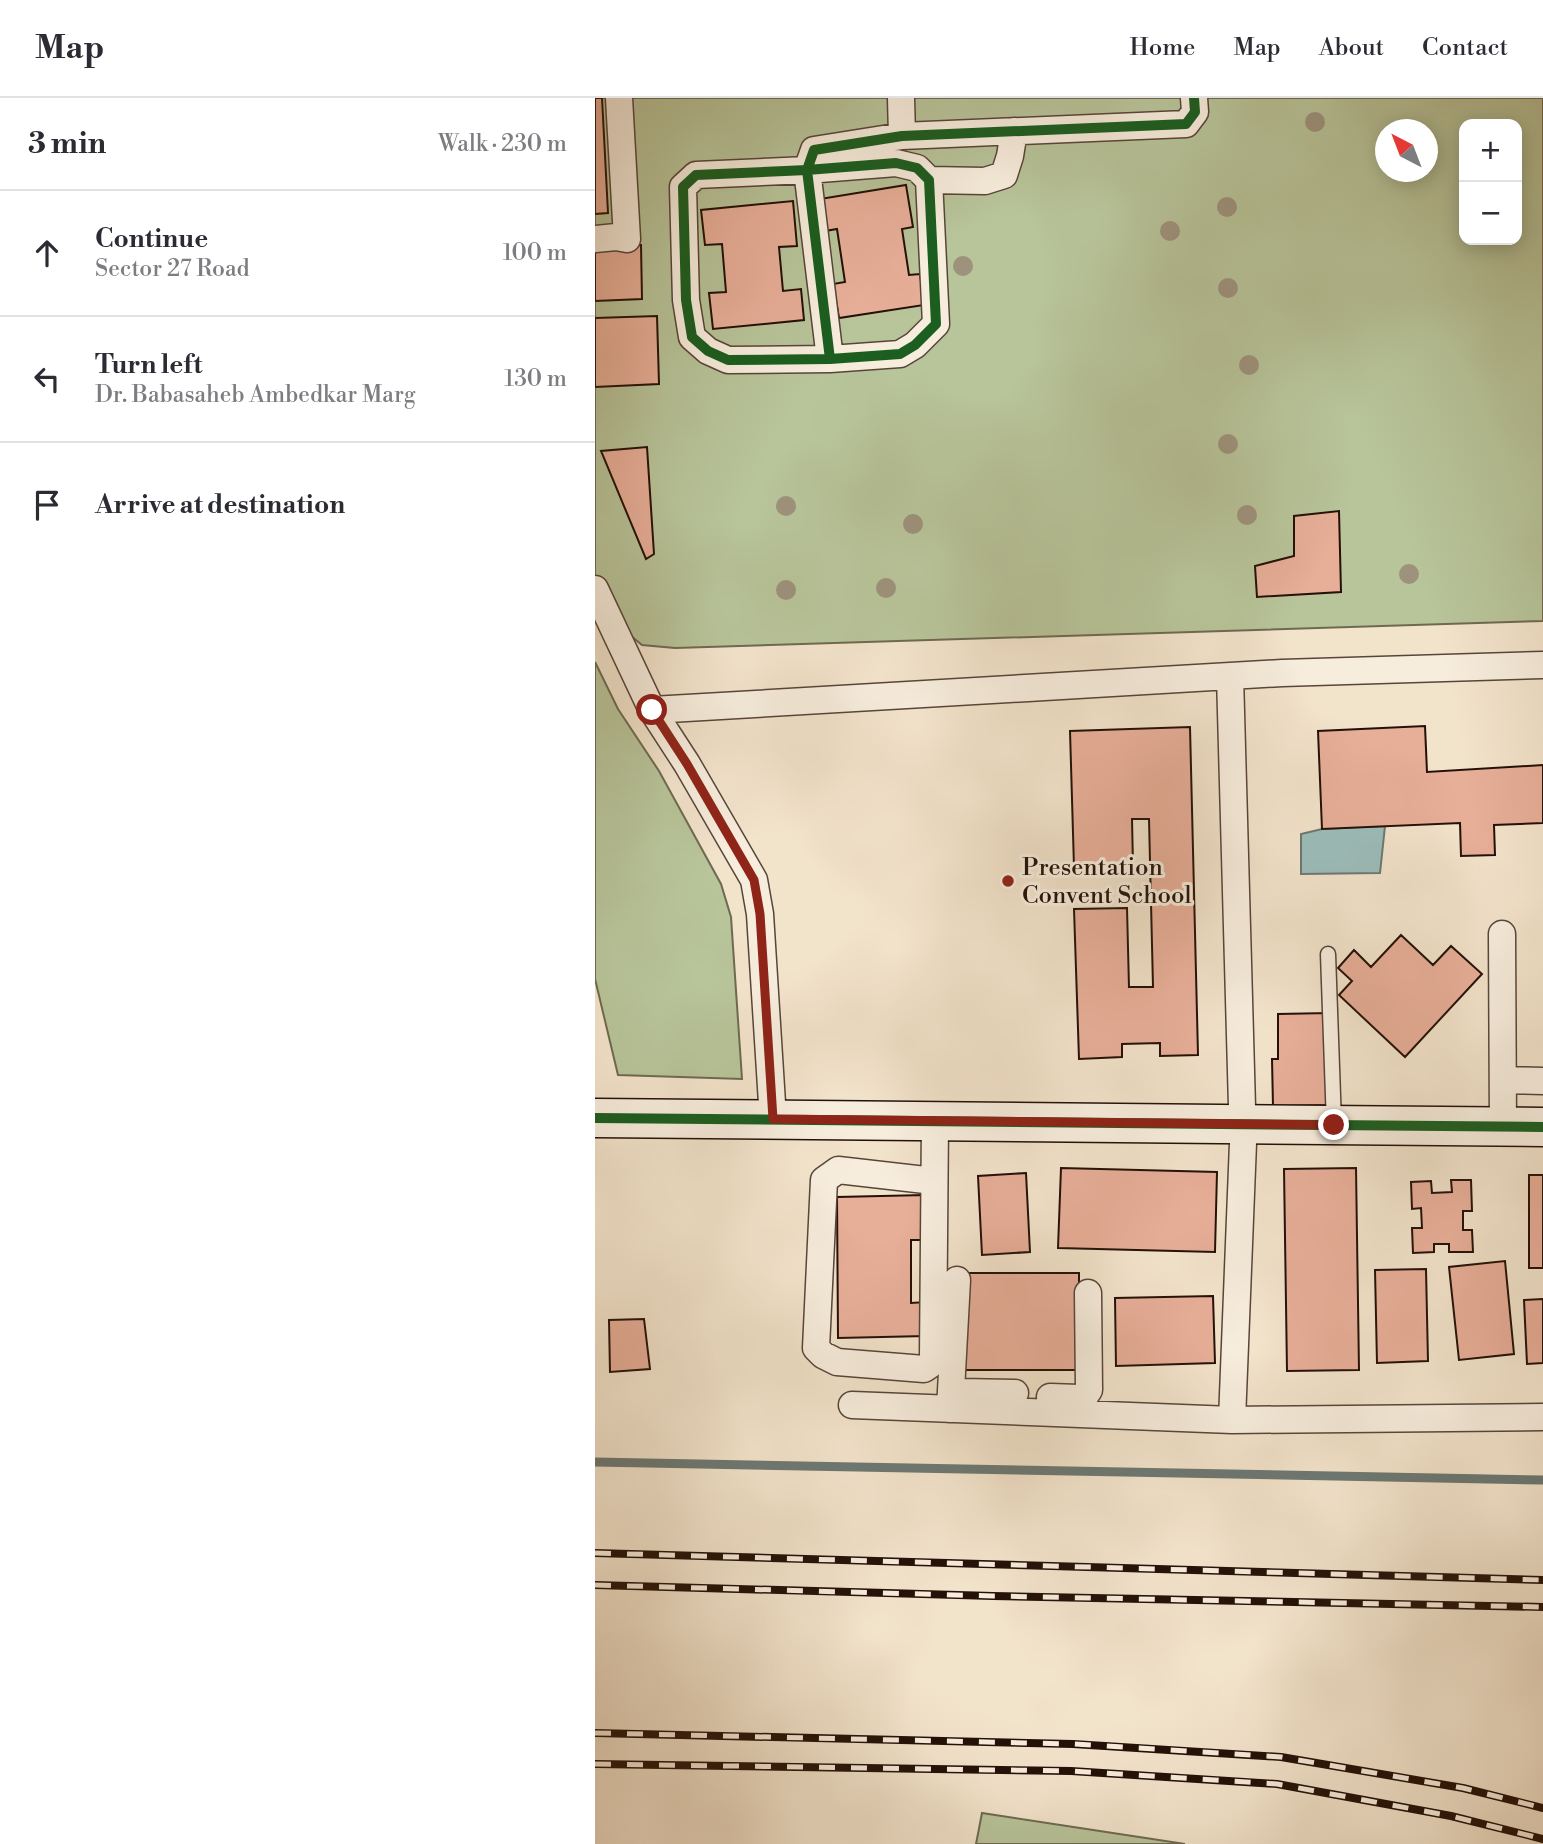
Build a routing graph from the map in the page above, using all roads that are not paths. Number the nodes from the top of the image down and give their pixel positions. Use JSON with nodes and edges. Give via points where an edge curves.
{"nodes":[{"id":1,"x":619,"y":98,"type":"edge"},
{"id":2,"x":901,"y":98,"type":"edge"},
{"id":3,"x":1194,"y":98,"type":"edge"},
{"id":4,"x":1014,"y":131,"type":"junction"},
{"id":5,"x":902,"y":136,"type":"junction"},
{"id":6,"x":807,"y":170,"type":"junction"},
{"id":7,"x":929,"y":180,"type":"junction"},
{"id":8,"x":595,"y":239,"type":"edge"},
{"id":9,"x":829,"y":359,"type":"junction"},
{"id":10,"x":595,"y":589,"type":"edge"},
{"id":11,"x":1543,"y":666,"type":"edge"},
{"id":12,"x":1230,"y":676,"type":"junction"},
{"id":13,"x":652,"y":710,"type":"junction"},
{"id":14,"x":1502,"y":934,"type":"dead end"},
{"id":15,"x":1328,"y":954,"type":"dead end"},
{"id":16,"x":1503,"y":1080,"type":"junction"},
{"id":17,"x":1543,"y":1080,"type":"edge"},
{"id":18,"x":608,"y":1119,"type":"edge"},
{"id":19,"x":773,"y":1119,"type":"junction"},
{"id":20,"x":935,"y":1121,"type":"junction"},
{"id":21,"x":1243,"y":1125,"type":"junction"},
{"id":22,"x":1334,"y":1125,"type":"junction"},
{"id":23,"x":1503,"y":1127,"type":"junction"},
{"id":24,"x":1543,"y":1127,"type":"edge"},
{"id":25,"x":934,"y":1181,"type":"junction"},
{"id":26,"x":957,"y":1280,"type":"dead end"},
{"id":27,"x":1088,"y":1293,"type":"dead end"},
{"id":28,"x":951,"y":1401,"type":"junction"},
{"id":29,"x":984,"y":1401,"type":"junction"},
{"id":30,"x":852,"y":1405,"type":"dead end"},
{"id":31,"x":1056,"y":1406,"type":"junction"},
{"id":32,"x":1543,"y":1417,"type":"edge"},
{"id":33,"x":1232,"y":1420,"type":"junction"}],
"edges":[{"from":1,"to":8,"type":"street","via":[[627,239]]},
{"from":2,"to":5,"type":"street"},
{"from":3,"to":4,"type":"street","via":[[1195,112],[1186,124]]},
{"from":4,"to":5,"type":"street"},
{"from":4,"to":7,"type":"street","via":[[1004,176],[985,181]]},
{"from":5,"to":6,"type":"street","via":[[814,150]]},
{"from":6,"to":7,"type":"street","via":[[896,163],[918,168]]},
{"from":6,"to":9,"type":"street"},
{"from":6,"to":9,"type":"street","via":[[696,175],[683,187],[686,300],[692,337],[708,351],[728,359]]},
{"from":7,"to":9,"type":"street","via":[[936,324],[900,354]]},
{"from":10,"to":13,"type":"street"},
{"from":11,"to":12,"type":"street"},
{"from":12,"to":13,"type":"street"},
{"from":12,"to":21,"type":"street"},
{"from":13,"to":19,"type":"street","via":[[754,880]]},
{"from":14,"to":16,"type":"street"},
{"from":15,"to":22,"type":"lane"},
{"from":16,"to":17,"type":"street"},
{"from":16,"to":23,"type":"street"},
{"from":18,"to":19,"type":"street"},
{"from":19,"to":20,"type":"street"},
{"from":20,"to":21,"type":"street"},
{"from":20,"to":25,"type":"street"},
{"from":21,"to":22,"type":"street"},
{"from":21,"to":33,"type":"street"},
{"from":22,"to":23,"type":"street"},
{"from":23,"to":24,"type":"street"},
{"from":25,"to":25,"type":"street","via":[[930,1365],[837,1362],[823,1355],[816,1348],[824,1180],[838,1170]]},
{"from":26,"to":28,"type":"street"},
{"from":27,"to":31,"type":"street","via":[[1089,1391]]},
{"from":28,"to":29,"type":"street"},
{"from":28,"to":30,"type":"street"},
{"from":29,"to":31,"type":"street"},
{"from":29,"to":31,"type":"street","via":[[1021,1394]]},
{"from":31,"to":33,"type":"street"},
{"from":32,"to":33,"type":"street"}]}
